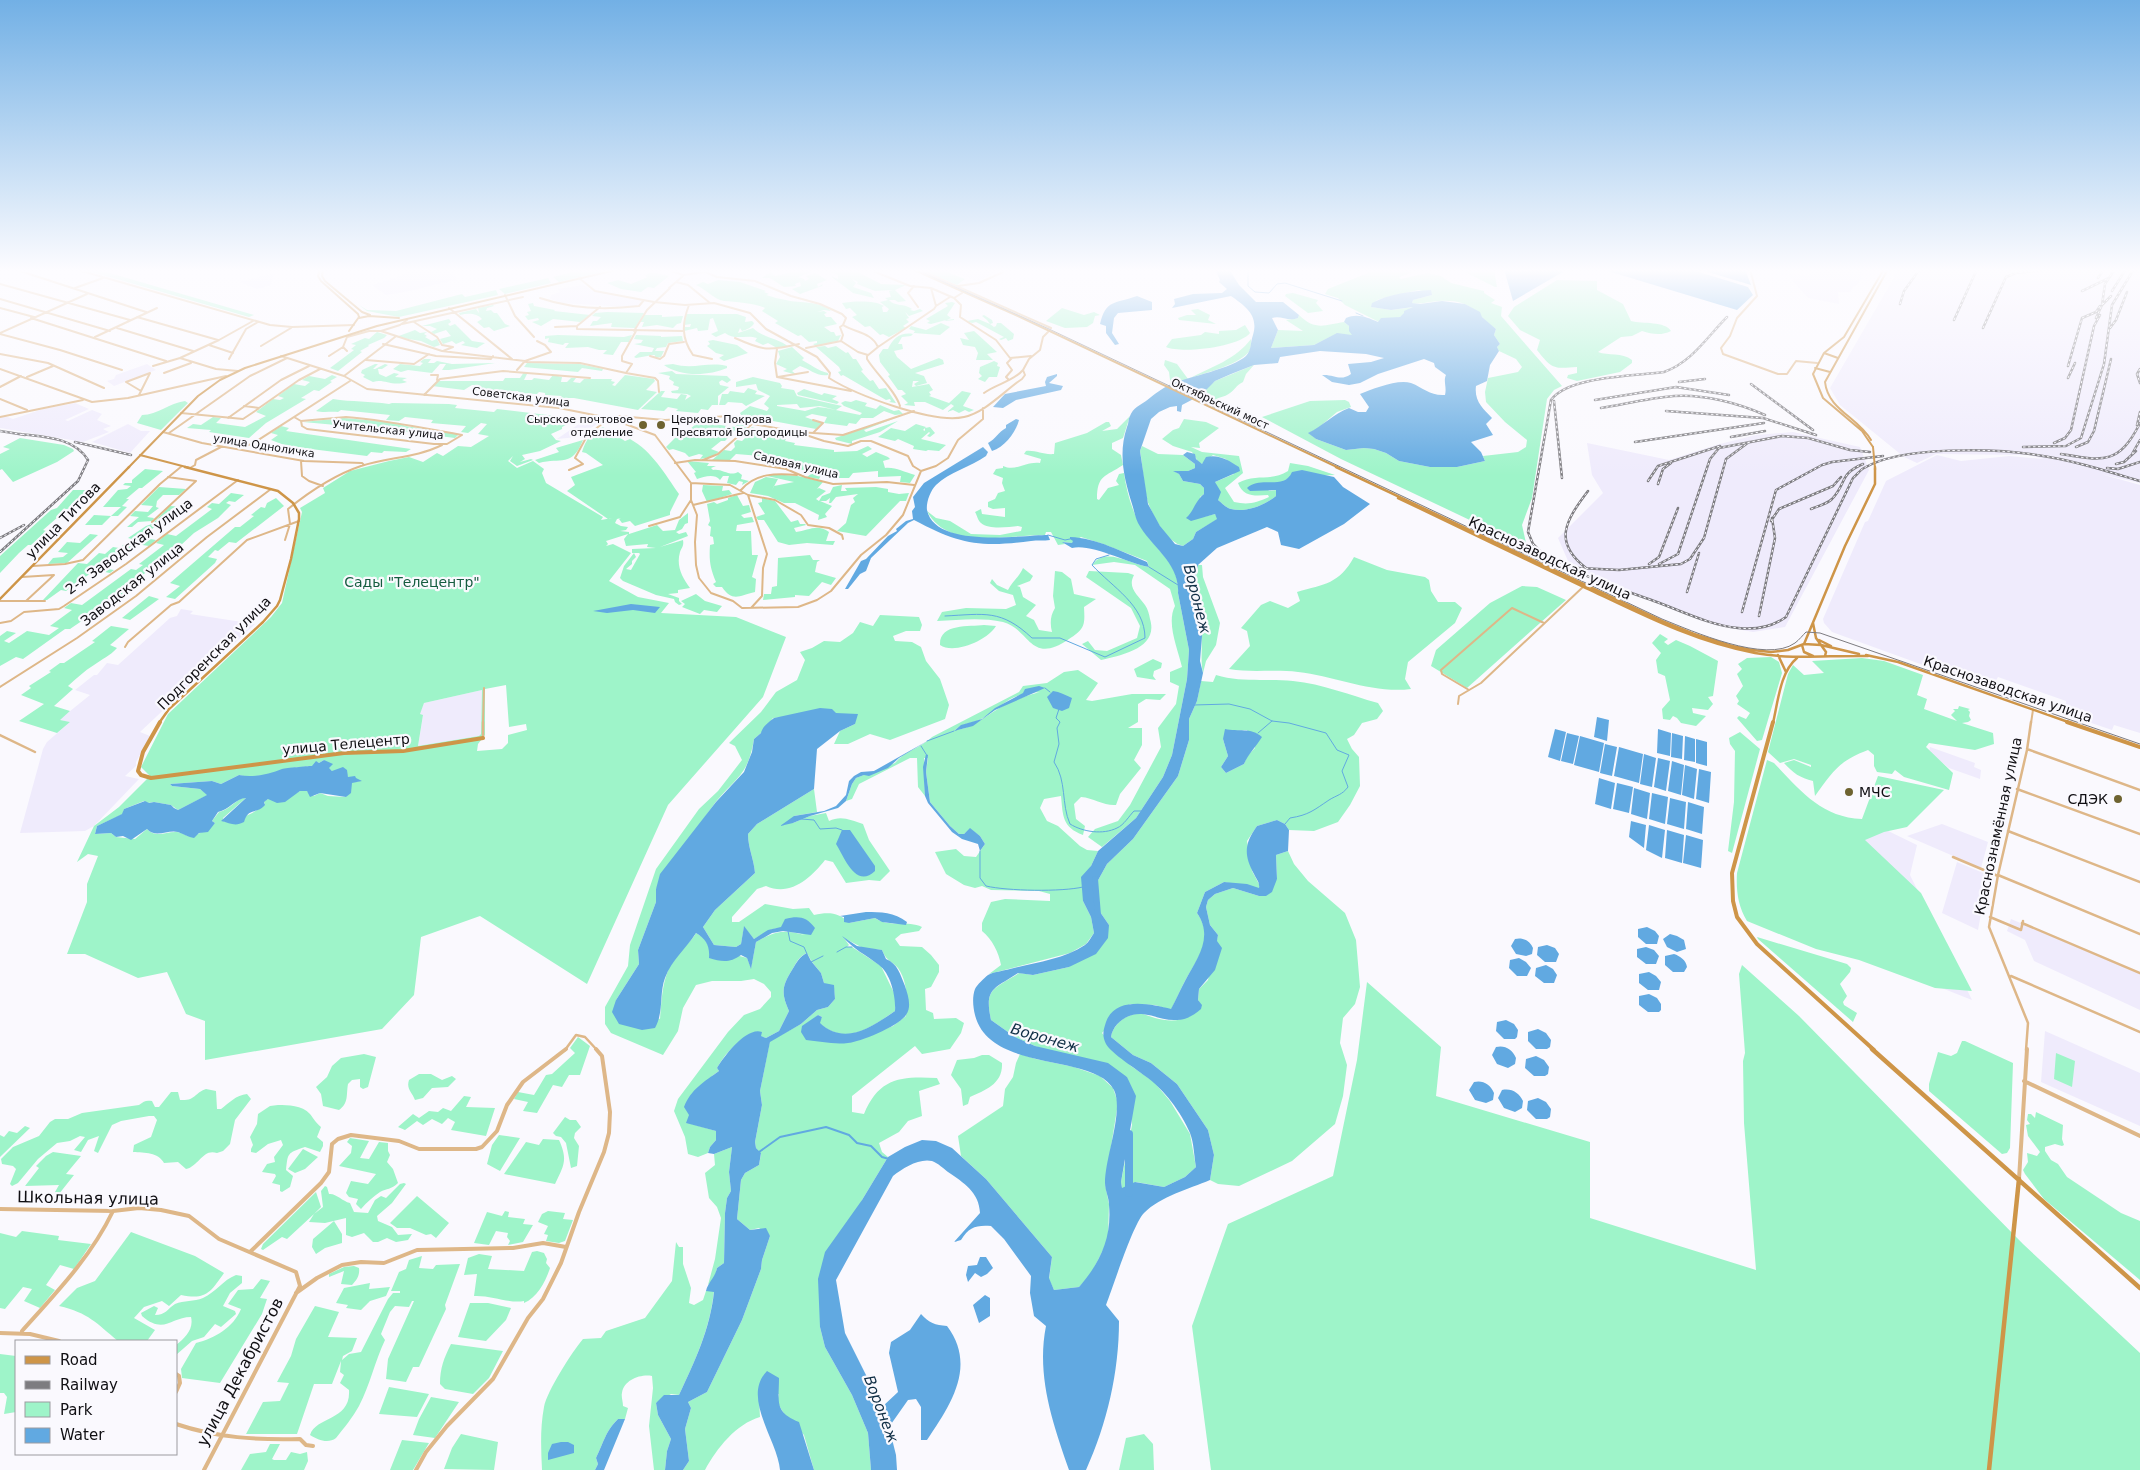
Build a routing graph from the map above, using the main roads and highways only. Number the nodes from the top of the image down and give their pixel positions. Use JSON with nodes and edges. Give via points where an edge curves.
{"nodes":[{"id":1,"x":336,"y":338,"type":"edge"},
{"id":2,"x":1061,"y":338,"type":"edge"},
{"id":3,"x":1843,"y":338,"type":"edge"},
{"id":4,"x":1849,"y":338,"type":"edge"},
{"id":5,"x":1824,"y":353,"type":"junction"},
{"id":6,"x":1838,"y":358,"type":"junction"},
{"id":7,"x":1815,"y":368,"type":"junction"},
{"id":8,"x":1830,"y":372,"type":"junction"},
{"id":9,"x":1286,"y":444,"type":"joint"},
{"id":10,"x":1873,"y":447,"type":"junction"},
{"id":11,"x":140,"y":455,"type":"junction"},
{"id":12,"x":1585,"y":586,"type":"junction"},
{"id":13,"x":0,"y":600,"type":"edge"},
{"id":14,"x":1813,"y":620,"type":"junction"},
{"id":15,"x":1815,"y":636,"type":"junction"},
{"id":16,"x":1803,"y":644,"type":"junction"},
{"id":17,"x":1821,"y":645,"type":"junction"},
{"id":18,"x":1785,"y":650,"type":"junction"},
{"id":19,"x":1851,"y":652,"type":"junction"},
{"id":20,"x":1778,"y":656,"type":"junction"},
{"id":21,"x":1825,"y":656,"type":"junction"},
{"id":22,"x":1868,"y":656,"type":"junction"},
{"id":23,"x":1815,"y":657,"type":"junction"},
{"id":24,"x":1798,"y":658,"type":"junction"},
{"id":25,"x":1786,"y":673,"type":"junction"},
{"id":26,"x":483,"y":738,"type":"road end"},
{"id":27,"x":2140,"y":747,"type":"edge"},
{"id":28,"x":162,"y":777,"type":"joint"},
{"id":29,"x":2019,"y":1179,"type":"junction"},
{"id":30,"x":2140,"y":1288,"type":"edge"},
{"id":31,"x":1989,"y":1470,"type":"edge"}],
"edges":[{"from":1,"to":11,"type":"main road","name":"улица Титова","via":[[239,371],[210,385]]},
{"from":2,"to":9,"type":"main road","name":"Октябрьский мост"},
{"from":3,"to":5,"type":"main road"},
{"from":4,"to":6,"type":"main road"},
{"from":5,"to":6,"type":"main road"},
{"from":5,"to":7,"type":"main road"},
{"from":6,"to":8,"type":"main road"},
{"from":7,"to":8,"type":"main road"},
{"from":7,"to":10,"type":"main road","via":[[1813,374],[1823,398],[1862,431]]},
{"from":8,"to":10,"type":"main road","via":[[1825,382],[1827,396],[1865,430]]},
{"from":9,"to":12,"type":"main road","name":"Краснозаводская улица"},
{"from":10,"to":14,"type":"main road","bridge":true,"via":[[1875,484]]},
{"from":11,"to":13,"type":"main road","name":"улица Титова"},
{"from":11,"to":28,"type":"main road","name":"Подгоренская улица","via":[[271,489],[284,494],[300,514],[277,606],[169,709],[143,752],[139,774],[145,778]]},
{"from":12,"to":18,"type":"main road","name":"Краснозаводская улица","via":[[1707,638],[1756,650]]},
{"from":12,"to":20,"type":"main road","name":"Краснозаводская улица","via":[[1693,636],[1736,650]]},
{"from":14,"to":15,"type":"main road"},
{"from":14,"to":16,"type":"main road"},
{"from":15,"to":17,"type":"main road"},
{"from":15,"to":19,"type":"main road","via":[[1826,644]]},
{"from":16,"to":17,"type":"main road","name":"Краснозаводская улица"},
{"from":16,"to":18,"type":"main road","name":"Краснозаводская улица"},
{"from":16,"to":23,"type":"main road","via":[[1804,652]]},
{"from":17,"to":19,"type":"main road","name":"Краснозаводская улица"},
{"from":17,"to":21,"type":"main road"},
{"from":18,"to":20,"type":"main road"},
{"from":19,"to":22,"type":"main road"},
{"from":20,"to":24,"type":"main road","name":"Краснозаводская улица"},
{"from":20,"to":25,"type":"main road"},
{"from":21,"to":22,"type":"main road","name":"Краснозаводская улица"},
{"from":21,"to":23,"type":"main road","name":"Краснозаводская улица"},
{"from":22,"to":27,"type":"main road","name":"Краснозаводская улица","via":[[1898,662]]},
{"from":23,"to":24,"type":"main road","name":"Краснозаводская улица"},
{"from":24,"to":25,"type":"main road"},
{"from":25,"to":29,"type":"main road","via":[[1732,873],[1737,917],[1752,940],[1782,968]]},
{"from":26,"to":28,"type":"main road","name":"улица Телецентр","via":[[403,751],[335,754]]},
{"from":29,"to":30,"type":"main road"},
{"from":29,"to":31,"type":"main road"}]}
